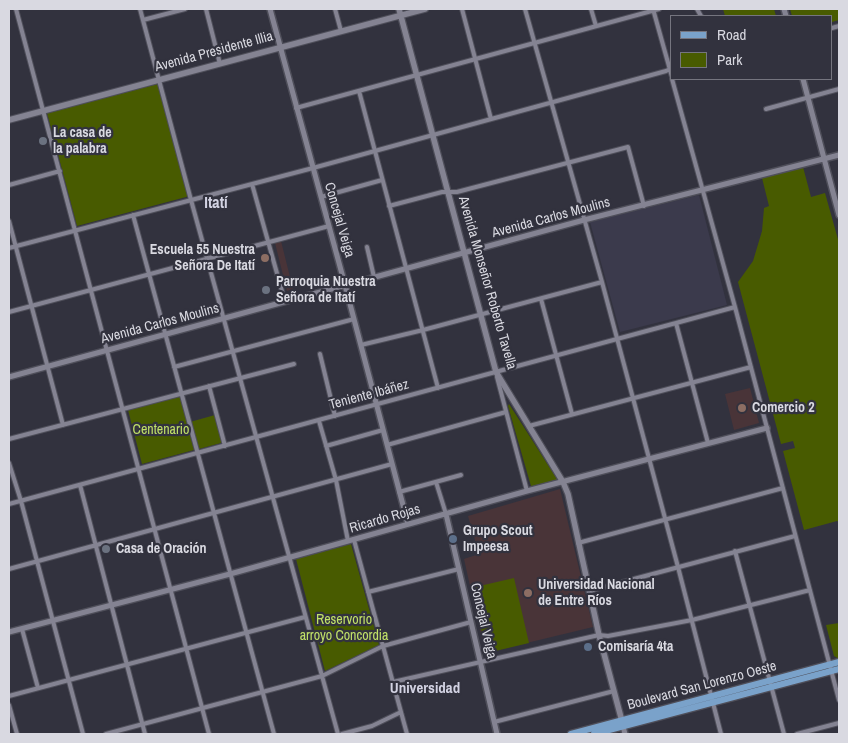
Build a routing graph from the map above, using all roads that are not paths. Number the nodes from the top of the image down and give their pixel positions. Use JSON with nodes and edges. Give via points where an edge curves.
{"nodes":[{"id":1,"x":16,"y":9,"type":"edge"},
{"id":2,"x":140,"y":9,"type":"edge"},
{"id":3,"x":185,"y":9,"type":"edge"},
{"id":4,"x":206,"y":9,"type":"edge"},
{"id":5,"x":270,"y":9,"type":"edge"},
{"id":6,"x":335,"y":9,"type":"edge"},
{"id":7,"x":399,"y":9,"type":"edge"},
{"id":8,"x":426,"y":9,"type":"edge"},
{"id":9,"x":462,"y":9,"type":"edge"},
{"id":10,"x":525,"y":9,"type":"edge"},
{"id":11,"x":591,"y":9,"type":"edge"},
{"id":12,"x":659,"y":9,"type":"edge"},
{"id":13,"x":653,"y":10,"type":"edge"},
{"id":14,"x":400,"y":16,"type":"junction"},
{"id":15,"x":143,"y":20,"type":"junction"},
{"id":16,"x":596,"y":26,"type":"junction"},
{"id":17,"x":341,"y":31,"type":"junction"},
{"id":18,"x":535,"y":44,"type":"junction"},
{"id":19,"x":280,"y":47,"type":"junction"},
{"id":20,"x":475,"y":60,"type":"junction"},
{"id":21,"x":220,"y":64,"type":"junction"},
{"id":22,"x":670,"y":65,"type":"edge"},
{"id":23,"x":670,"y":68,"type":"edge"},
{"id":24,"x":417,"y":76,"type":"junction"},
{"id":25,"x":159,"y":80,"type":"junction"},
{"id":26,"x":673,"y":80,"type":"edge"},
{"id":27,"x":803,"y":80,"type":"edge"},
{"id":28,"x":839,"y":89,"type":"edge"},
{"id":29,"x":359,"y":91,"type":"junction"},
{"id":30,"x":808,"y":98,"type":"junction"},
{"id":31,"x":552,"y":102,"type":"junction"},
{"id":32,"x":296,"y":108,"type":"junction"},
{"id":33,"x":766,"y":109,"type":"dead end"},
{"id":34,"x":43,"y":110,"type":"junction"},
{"id":35,"x":491,"y":119,"type":"junction"},
{"id":36,"x":9,"y":120,"type":"edge"},
{"id":37,"x":432,"y":135,"type":"junction"},
{"id":38,"x":375,"y":151,"type":"junction"},
{"id":39,"x":839,"y":155,"type":"edge"},
{"id":40,"x":824,"y":159,"type":"junction"},
{"id":41,"x":568,"y":162,"type":"junction"},
{"id":42,"x":313,"y":168,"type":"junction"},
{"id":43,"x":60,"y":171,"type":"junction"},
{"id":44,"x":382,"y":180,"type":"junction"},
{"id":45,"x":252,"y":184,"type":"junction"},
{"id":46,"x":9,"y":185,"type":"edge"},
{"id":47,"x":703,"y":190,"type":"junction"},
{"id":48,"x":448,"y":192,"type":"junction"},
{"id":49,"x":321,"y":197,"type":"junction"},
{"id":50,"x":191,"y":200,"type":"junction"},
{"id":51,"x":389,"y":206,"type":"junction"},
{"id":52,"x":644,"y":206,"type":"junction"},
{"id":53,"x":133,"y":215,"type":"junction"},
{"id":54,"x":839,"y":215,"type":"edge"},
{"id":55,"x":584,"y":220,"type":"junction"},
{"id":56,"x":9,"y":221,"type":"edge"},
{"id":57,"x":329,"y":226,"type":"junction"},
{"id":58,"x":76,"y":230,"type":"junction"},
{"id":59,"x":268,"y":242,"type":"junction"},
{"id":60,"x":15,"y":246,"type":"junction"},
{"id":61,"x":366,"y":247,"type":"dead end"},
{"id":62,"x":9,"y":248,"type":"edge"},
{"id":63,"x":464,"y":252,"type":"junction"},
{"id":64,"x":207,"y":258,"type":"junction"},
{"id":65,"x":406,"y":268,"type":"junction"},
{"id":66,"x":149,"y":274,"type":"junction"},
{"id":67,"x":374,"y":277,"type":"junction"},
{"id":68,"x":602,"y":282,"type":"junction"},
{"id":69,"x":345,"y":285,"type":"junction"},
{"id":70,"x":91,"y":289,"type":"junction"},
{"id":71,"x":541,"y":299,"type":"junction"},
{"id":72,"x":284,"y":302,"type":"junction"},
{"id":73,"x":31,"y":306,"type":"junction"},
{"id":74,"x":735,"y":307,"type":"junction"},
{"id":75,"x":9,"y":312,"type":"edge"},
{"id":76,"x":481,"y":315,"type":"junction"},
{"id":77,"x":224,"y":319,"type":"junction"},
{"id":78,"x":354,"y":319,"type":"junction"},
{"id":79,"x":676,"y":323,"type":"junction"},
{"id":80,"x":423,"y":330,"type":"junction"},
{"id":81,"x":166,"y":335,"type":"junction"},
{"id":82,"x":617,"y":339,"type":"junction"},
{"id":83,"x":361,"y":345,"type":"junction"},
{"id":84,"x":107,"y":350,"type":"junction"},
{"id":85,"x":232,"y":351,"type":"junction"},
{"id":86,"x":320,"y":354,"type":"dead end"},
{"id":87,"x":556,"y":356,"type":"junction"},
{"id":88,"x":294,"y":364,"type":"dead end"},
{"id":89,"x":47,"y":367,"type":"junction"},
{"id":90,"x":174,"y":367,"type":"junction"},
{"id":91,"x":751,"y":368,"type":"junction"},
{"id":92,"x":496,"y":372,"type":"junction"},
{"id":93,"x":9,"y":377,"type":"edge"},
{"id":94,"x":240,"y":378,"type":"junction"},
{"id":95,"x":692,"y":384,"type":"junction"},
{"id":96,"x":209,"y":386,"type":"junction"},
{"id":97,"x":438,"y":388,"type":"junction"},
{"id":98,"x":182,"y":394,"type":"junction"},
{"id":99,"x":633,"y":398,"type":"junction"},
{"id":100,"x":376,"y":405,"type":"junction"},
{"id":101,"x":123,"y":409,"type":"junction"},
{"id":102,"x":506,"y":412,"type":"junction"},
{"id":103,"x":572,"y":414,"type":"junction"},
{"id":104,"x":335,"y":416,"type":"junction"},
{"id":105,"x":319,"y":421,"type":"junction"},
{"id":106,"x":63,"y":426,"type":"junction"},
{"id":107,"x":529,"y":426,"type":"junction"},
{"id":108,"x":767,"y":428,"type":"junction"},
{"id":109,"x":383,"y":430,"type":"junction"},
{"id":110,"x":256,"y":437,"type":"junction"},
{"id":111,"x":9,"y":439,"type":"edge"},
{"id":112,"x":708,"y":443,"type":"junction"},
{"id":113,"x":387,"y":444,"type":"junction"},
{"id":114,"x":225,"y":446,"type":"junction"},
{"id":115,"x":326,"y":446,"type":"junction"},
{"id":116,"x":198,"y":454,"type":"junction"},
{"id":117,"x":649,"y":460,"type":"junction"},
{"id":118,"x":9,"y":463,"type":"edge"},
{"id":119,"x":392,"y":464,"type":"junction"},
{"id":120,"x":139,"y":469,"type":"junction"},
{"id":121,"x":461,"y":475,"type":"dead end"},
{"id":122,"x":336,"y":480,"type":"junction"},
{"id":123,"x":436,"y":482,"type":"junction"},
{"id":124,"x":563,"y":482,"type":"junction"},
{"id":125,"x":80,"y":485,"type":"junction"},
{"id":126,"x":783,"y":488,"type":"junction"},
{"id":127,"x":399,"y":492,"type":"junction"},
{"id":128,"x":527,"y":492,"type":"junction"},
{"id":129,"x":272,"y":498,"type":"junction"},
{"id":130,"x":21,"y":501,"type":"junction"},
{"id":131,"x":9,"y":504,"type":"edge"},
{"id":132,"x":214,"y":514,"type":"junction"},
{"id":133,"x":446,"y":514,"type":"junction"},
{"id":134,"x":666,"y":520,"type":"junction"},
{"id":135,"x":408,"y":524,"type":"junction"},
{"id":136,"x":155,"y":529,"type":"junction"},
{"id":137,"x":796,"y":536,"type":"junction"},
{"id":138,"x":351,"y":540,"type":"junction"},
{"id":139,"x":578,"y":543,"type":"junction"},
{"id":140,"x":95,"y":545,"type":"junction"},
{"id":141,"x":736,"y":551,"type":"junction"},
{"id":142,"x":289,"y":558,"type":"junction"},
{"id":143,"x":37,"y":561,"type":"junction"},
{"id":144,"x":678,"y":567,"type":"junction"},
{"id":145,"x":9,"y":569,"type":"edge"},
{"id":146,"x":459,"y":569,"type":"junction"},
{"id":147,"x":230,"y":574,"type":"junction"},
{"id":148,"x":170,"y":590,"type":"junction"},
{"id":149,"x":810,"y":590,"type":"junction"},
{"id":150,"x":589,"y":591,"type":"junction"},
{"id":151,"x":368,"y":592,"type":"junction"},
{"id":152,"x":111,"y":605,"type":"junction"},
{"id":153,"x":750,"y":605,"type":"junction"},
{"id":154,"x":305,"y":617,"type":"junction"},
{"id":155,"x":692,"y":620,"type":"junction"},
{"id":156,"x":53,"y":621,"type":"junction"},
{"id":157,"x":471,"y":622,"type":"junction"},
{"id":158,"x":22,"y":629,"type":"junction"},
{"id":159,"x":9,"y":632,"type":"edge"},
{"id":160,"x":246,"y":633,"type":"junction"},
{"id":161,"x":599,"y":635,"type":"junction"},
{"id":162,"x":383,"y":646,"type":"junction"},
{"id":163,"x":186,"y":649,"type":"junction"},
{"id":164,"x":481,"y":662,"type":"junction"},
{"id":165,"x":839,"y":662,"type":"edge"},
{"id":166,"x":127,"y":664,"type":"junction"},
{"id":167,"x":831,"y":668,"type":"junction"},
{"id":168,"x":839,"y":669,"type":"edge"},
{"id":169,"x":322,"y":676,"type":"junction"},
{"id":170,"x":68,"y":680,"type":"junction"},
{"id":171,"x":393,"y":682,"type":"junction"},
{"id":172,"x":772,"y":684,"type":"junction"},
{"id":173,"x":38,"y":688,"type":"junction"},
{"id":174,"x":614,"y":691,"type":"junction"},
{"id":175,"x":262,"y":693,"type":"junction"},
{"id":176,"x":9,"y":696,"type":"edge"},
{"id":177,"x":712,"y":699,"type":"junction"},
{"id":178,"x":839,"y":700,"type":"edge"},
{"id":179,"x":9,"y":705,"type":"edge"},
{"id":180,"x":202,"y":709,"type":"junction"},
{"id":181,"x":401,"y":712,"type":"junction"},
{"id":182,"x":494,"y":722,"type":"junction"},
{"id":183,"x":622,"y":723,"type":"junction"},
{"id":184,"x":839,"y":723,"type":"edge"},
{"id":185,"x":142,"y":724,"type":"junction"},
{"id":186,"x":17,"y":734,"type":"edge"},
{"id":187,"x":83,"y":734,"type":"edge"},
{"id":188,"x":106,"y":734,"type":"edge"},
{"id":189,"x":145,"y":734,"type":"edge"},
{"id":190,"x":209,"y":734,"type":"edge"},
{"id":191,"x":274,"y":734,"type":"edge"},
{"id":192,"x":338,"y":734,"type":"edge"},
{"id":193,"x":342,"y":734,"type":"edge"},
{"id":194,"x":407,"y":734,"type":"edge"},
{"id":195,"x":497,"y":734,"type":"edge"},
{"id":196,"x":571,"y":734,"type":"edge"},
{"id":197,"x":594,"y":734,"type":"edge"},
{"id":198,"x":625,"y":734,"type":"edge"},
{"id":199,"x":721,"y":734,"type":"edge"},
{"id":200,"x":784,"y":734,"type":"edge"},
{"id":201,"x":797,"y":734,"type":"edge"}],
"edges":[{"from":1,"to":34,"type":"street"},
{"from":2,"to":15,"type":"street"},
{"from":3,"to":15,"type":"street"},
{"from":4,"to":21,"type":"street"},
{"from":5,"to":19,"type":"street","name":"Concejal Veiga"},
{"from":6,"to":17,"type":"street"},
{"from":7,"to":14,"type":"main road","name":"Avenida Monseñor Roberto Tavella"},
{"from":8,"to":14,"type":"main road","name":"Avenida Presidente Illia"},
{"from":9,"to":20,"type":"street"},
{"from":10,"to":18,"type":"street"},
{"from":11,"to":16,"type":"street"},
{"from":12,"to":13,"type":"street"},
{"from":13,"to":16,"type":"street"},
{"from":13,"to":22,"type":"street"},
{"from":14,"to":17,"type":"main road","name":"Avenida Presidente Illia"},
{"from":14,"to":24,"type":"main road","name":"Avenida Monseñor Roberto Tavella"},
{"from":15,"to":25,"type":"street"},
{"from":16,"to":18,"type":"street"},
{"from":17,"to":19,"type":"main road","name":"Avenida Presidente Illia"},
{"from":18,"to":20,"type":"street"},
{"from":18,"to":31,"type":"street"},
{"from":19,"to":21,"type":"main road","name":"Avenida Presidente Illia"},
{"from":19,"to":32,"type":"street","name":"Concejal Veiga"},
{"from":20,"to":24,"type":"street"},
{"from":20,"to":35,"type":"street"},
{"from":21,"to":25,"type":"main road","name":"Avenida Presidente Illia"},
{"from":23,"to":31,"type":"street"},
{"from":24,"to":29,"type":"street"},
{"from":24,"to":37,"type":"main road","name":"Avenida Monseñor Roberto Tavella"},
{"from":25,"to":34,"type":"main road","name":"Avenida Presidente Illia"},
{"from":25,"to":50,"type":"street"},
{"from":26,"to":47,"type":"street"},
{"from":27,"to":30,"type":"street"},
{"from":28,"to":30,"type":"street"},
{"from":29,"to":32,"type":"street"},
{"from":29,"to":38,"type":"street"},
{"from":30,"to":33,"type":"street"},
{"from":30,"to":40,"type":"street"},
{"from":31,"to":35,"type":"street"},
{"from":31,"to":41,"type":"street"},
{"from":32,"to":42,"type":"street","name":"Concejal Veiga"},
{"from":34,"to":36,"type":"main road","name":"Avenida Presidente Illia"},
{"from":34,"to":43,"type":"street"},
{"from":35,"to":37,"type":"street"},
{"from":37,"to":38,"type":"street"},
{"from":37,"to":48,"type":"main road","name":"Avenida Monseñor Roberto Tavella"},
{"from":38,"to":42,"type":"street"},
{"from":38,"to":44,"type":"street"},
{"from":39,"to":40,"type":"street","name":"Avenida Carlos Moulins"},
{"from":40,"to":47,"type":"street","name":"Avenida Carlos Moulins"},
{"from":40,"to":54,"type":"street"},
{"from":41,"to":48,"type":"street"},
{"from":41,"to":52,"type":"street","via":[[628,147]]},
{"from":41,"to":55,"type":"street"},
{"from":42,"to":45,"type":"street"},
{"from":42,"to":49,"type":"street","name":"Concejal Veiga"},
{"from":43,"to":46,"type":"street"},
{"from":43,"to":58,"type":"street"},
{"from":44,"to":49,"type":"street"},
{"from":44,"to":51,"type":"street"},
{"from":45,"to":50,"type":"street"},
{"from":45,"to":59,"type":"street"},
{"from":47,"to":52,"type":"street","name":"Avenida Carlos Moulins"},
{"from":47,"to":74,"type":"street"},
{"from":48,"to":51,"type":"street"},
{"from":48,"to":63,"type":"main road","name":"Avenida Monseñor Roberto Tavella"},
{"from":49,"to":57,"type":"street","name":"Concejal Veiga"},
{"from":50,"to":53,"type":"street"},
{"from":50,"to":64,"type":"street"},
{"from":51,"to":65,"type":"street"},
{"from":52,"to":55,"type":"street","name":"Avenida Carlos Moulins"},
{"from":53,"to":58,"type":"street"},
{"from":53,"to":66,"type":"street"},
{"from":55,"to":63,"type":"street","name":"Avenida Carlos Moulins"},
{"from":55,"to":68,"type":"street"},
{"from":56,"to":60,"type":"street"},
{"from":57,"to":59,"type":"street"},
{"from":57,"to":69,"type":"street","name":"Concejal Veiga"},
{"from":58,"to":60,"type":"street"},
{"from":58,"to":70,"type":"street"},
{"from":59,"to":64,"type":"street"},
{"from":59,"to":72,"type":"street"},
{"from":60,"to":62,"type":"street"},
{"from":60,"to":73,"type":"street"},
{"from":61,"to":67,"type":"street"},
{"from":63,"to":65,"type":"street","name":"Avenida Carlos Moulins"},
{"from":63,"to":76,"type":"main road","name":"Avenida Monseñor Roberto Tavella"},
{"from":64,"to":66,"type":"street"},
{"from":64,"to":77,"type":"street"},
{"from":65,"to":67,"type":"street","name":"Avenida Carlos Moulins"},
{"from":65,"to":80,"type":"street"},
{"from":66,"to":70,"type":"street"},
{"from":66,"to":81,"type":"street"},
{"from":67,"to":69,"type":"street","name":"Avenida Carlos Moulins"},
{"from":68,"to":71,"type":"street"},
{"from":68,"to":82,"type":"street"},
{"from":69,"to":72,"type":"street","name":"Avenida Carlos Moulins"},
{"from":69,"to":78,"type":"street","name":"Concejal Veiga"},
{"from":70,"to":73,"type":"street"},
{"from":70,"to":84,"type":"street"},
{"from":71,"to":76,"type":"street"},
{"from":71,"to":87,"type":"street"},
{"from":72,"to":77,"type":"street","name":"Avenida Carlos Moulins"},
{"from":73,"to":75,"type":"street"},
{"from":73,"to":89,"type":"street"},
{"from":74,"to":79,"type":"street","name":"Teniente Ibáñez"},
{"from":74,"to":91,"type":"street"},
{"from":76,"to":80,"type":"street"},
{"from":76,"to":92,"type":"main road","name":"Avenida Monseñor Roberto Tavella"},
{"from":77,"to":81,"type":"street","name":"Avenida Carlos Moulins"},
{"from":77,"to":85,"type":"street"},
{"from":78,"to":83,"type":"street","name":"Concejal Veiga"},
{"from":78,"to":85,"type":"street"},
{"from":79,"to":82,"type":"street","name":"Teniente Ibáñez"},
{"from":79,"to":95,"type":"street"},
{"from":80,"to":83,"type":"street"},
{"from":80,"to":97,"type":"street"},
{"from":81,"to":84,"type":"street","name":"Avenida Carlos Moulins"},
{"from":81,"to":90,"type":"street"},
{"from":82,"to":87,"type":"street","name":"Teniente Ibáñez"},
{"from":82,"to":99,"type":"street"},
{"from":83,"to":100,"type":"street","name":"Concejal Veiga"},
{"from":84,"to":89,"type":"street","name":"Avenida Carlos Moulins"},
{"from":84,"to":101,"type":"street"},
{"from":85,"to":90,"type":"street"},
{"from":85,"to":94,"type":"street"},
{"from":86,"to":104,"type":"street"},
{"from":87,"to":92,"type":"street","name":"Teniente Ibáñez"},
{"from":87,"to":103,"type":"street"},
{"from":88,"to":94,"type":"street"},
{"from":89,"to":93,"type":"street","name":"Avenida Carlos Moulins"},
{"from":89,"to":106,"type":"street"},
{"from":90,"to":98,"type":"street"},
{"from":91,"to":95,"type":"street"},
{"from":91,"to":108,"type":"street"},
{"from":92,"to":97,"type":"street","name":"Teniente Ibáñez"},
{"from":92,"to":102,"type":"street"},
{"from":92,"to":107,"type":"main road","name":"Avenida Monseñor Roberto Tavella"},
{"from":94,"to":96,"type":"street"},
{"from":94,"to":110,"type":"street"},
{"from":95,"to":99,"type":"street"},
{"from":95,"to":112,"type":"street"},
{"from":96,"to":98,"type":"street"},
{"from":96,"to":114,"type":"street"},
{"from":97,"to":100,"type":"street","name":"Teniente Ibáñez"},
{"from":98,"to":101,"type":"street"},
{"from":98,"to":116,"type":"street"},
{"from":99,"to":103,"type":"street"},
{"from":99,"to":117,"type":"street"},
{"from":100,"to":104,"type":"street","name":"Teniente Ibáñez"},
{"from":100,"to":109,"type":"street","name":"Concejal Veiga"},
{"from":101,"to":106,"type":"street"},
{"from":101,"to":120,"type":"street"},
{"from":102,"to":113,"type":"street"},
{"from":102,"to":128,"type":"street"},
{"from":103,"to":107,"type":"street"},
{"from":104,"to":105,"type":"street","name":"Teniente Ibáñez"},
{"from":105,"to":110,"type":"street","name":"Teniente Ibáñez"},
{"from":105,"to":115,"type":"street"},
{"from":106,"to":111,"type":"street"},
{"from":107,"to":124,"type":"main road","name":"Avenida Monseñor Roberto Tavella"},
{"from":108,"to":112,"type":"street","name":"Ricardo Rojas"},
{"from":108,"to":126,"type":"street"},
{"from":109,"to":113,"type":"street","name":"Concejal Veiga"},
{"from":109,"to":115,"type":"street"},
{"from":110,"to":114,"type":"street","name":"Teniente Ibáñez"},
{"from":110,"to":129,"type":"street"},
{"from":112,"to":117,"type":"street","name":"Ricardo Rojas"},
{"from":113,"to":119,"type":"street","name":"Concejal Veiga"},
{"from":114,"to":116,"type":"street","name":"Teniente Ibáñez"},
{"from":115,"to":122,"type":"street"},
{"from":116,"to":120,"type":"street","name":"Teniente Ibáñez"},
{"from":116,"to":132,"type":"street"},
{"from":117,"to":124,"type":"street","name":"Ricardo Rojas"},
{"from":117,"to":134,"type":"street"},
{"from":118,"to":130,"type":"street"},
{"from":119,"to":122,"type":"street"},
{"from":119,"to":127,"type":"street","name":"Concejal Veiga"},
{"from":120,"to":125,"type":"street","name":"Teniente Ibáñez"},
{"from":120,"to":136,"type":"street"},
{"from":121,"to":123,"type":"street"},
{"from":122,"to":129,"type":"street"},
{"from":122,"to":138,"type":"street"},
{"from":123,"to":127,"type":"street"},
{"from":123,"to":133,"type":"street"},
{"from":124,"to":128,"type":"street","name":"Ricardo Rojas"},
{"from":124,"to":139,"type":"main road","name":"Avenida Monseñor Roberto Tavella"},
{"from":125,"to":130,"type":"street","name":"Teniente Ibáñez"},
{"from":125,"to":140,"type":"street"},
{"from":126,"to":134,"type":"street"},
{"from":126,"to":137,"type":"street"},
{"from":127,"to":135,"type":"street","name":"Concejal Veiga"},
{"from":128,"to":133,"type":"street","name":"Ricardo Rojas"},
{"from":129,"to":132,"type":"street"},
{"from":129,"to":142,"type":"street"},
{"from":130,"to":131,"type":"street","name":"Teniente Ibáñez"},
{"from":130,"to":143,"type":"street"},
{"from":132,"to":136,"type":"street"},
{"from":132,"to":147,"type":"street"},
{"from":133,"to":135,"type":"street","name":"Ricardo Rojas"},
{"from":133,"to":146,"type":"street","name":"Concejal Veiga"},
{"from":134,"to":139,"type":"street"},
{"from":134,"to":144,"type":"street"},
{"from":135,"to":138,"type":"street","name":"Ricardo Rojas"},
{"from":136,"to":140,"type":"street"},
{"from":136,"to":148,"type":"street"},
{"from":137,"to":141,"type":"street"},
{"from":137,"to":149,"type":"street"},
{"from":138,"to":142,"type":"street","name":"Ricardo Rojas"},
{"from":138,"to":151,"type":"street"},
{"from":139,"to":150,"type":"main road","name":"Avenida Monseñor Roberto Tavella"},
{"from":140,"to":143,"type":"street"},
{"from":140,"to":152,"type":"street"},
{"from":141,"to":144,"type":"street"},
{"from":141,"to":153,"type":"street"},
{"from":142,"to":147,"type":"street","name":"Ricardo Rojas"},
{"from":142,"to":154,"type":"street"},
{"from":143,"to":145,"type":"street"},
{"from":143,"to":156,"type":"street"},
{"from":144,"to":150,"type":"street"},
{"from":144,"to":155,"type":"street"},
{"from":146,"to":151,"type":"street"},
{"from":146,"to":157,"type":"street","name":"Concejal Veiga"},
{"from":147,"to":148,"type":"street","name":"Ricardo Rojas"},
{"from":147,"to":160,"type":"street"},
{"from":148,"to":152,"type":"street","name":"Ricardo Rojas"},
{"from":148,"to":163,"type":"street"},
{"from":149,"to":153,"type":"street"},
{"from":149,"to":167,"type":"street"},
{"from":150,"to":161,"type":"main road","name":"Avenida Monseñor Roberto Tavella"},
{"from":151,"to":162,"type":"street"},
{"from":152,"to":156,"type":"street","name":"Ricardo Rojas"},
{"from":152,"to":166,"type":"street"},
{"from":153,"to":155,"type":"street"},
{"from":153,"to":172,"type":"street"},
{"from":154,"to":160,"type":"street"},
{"from":154,"to":169,"type":"street"},
{"from":155,"to":161,"type":"street"},
{"from":155,"to":177,"type":"street"},
{"from":156,"to":158,"type":"street","name":"Ricardo Rojas"},
{"from":156,"to":170,"type":"street"},
{"from":157,"to":162,"type":"street"},
{"from":157,"to":164,"type":"street","name":"Concejal Veiga"},
{"from":158,"to":159,"type":"street","name":"Ricardo Rojas"},
{"from":158,"to":173,"type":"street"},
{"from":160,"to":163,"type":"street"},
{"from":160,"to":175,"type":"street"},
{"from":161,"to":164,"type":"street"},
{"from":161,"to":174,"type":"main road","name":"Avenida Monseñor Roberto Tavella"},
{"from":162,"to":169,"type":"street"},
{"from":162,"to":171,"type":"street"},
{"from":163,"to":166,"type":"street"},
{"from":163,"to":180,"type":"street"},
{"from":164,"to":171,"type":"street"},
{"from":164,"to":182,"type":"street","name":"Concejal Veiga"},
{"from":165,"to":167,"type":"main road","name":"Boulevard San Lorenzo Oeste"},
{"from":166,"to":170,"type":"street"},
{"from":166,"to":185,"type":"street"},
{"from":167,"to":168,"type":"main road","name":"Boulevard San Lorenzo Oeste"},
{"from":167,"to":172,"type":"main road","name":"Boulevard San Lorenzo Oeste"},
{"from":167,"to":178,"type":"street"},
{"from":169,"to":175,"type":"street"},
{"from":169,"to":192,"type":"street"},
{"from":170,"to":173,"type":"street"},
{"from":170,"to":187,"type":"street"},
{"from":171,"to":181,"type":"street"},
{"from":172,"to":177,"type":"main road","name":"Boulevard San Lorenzo Oeste"},
{"from":172,"to":200,"type":"street"},
{"from":173,"to":176,"type":"street"},
{"from":174,"to":182,"type":"street"},
{"from":174,"to":183,"type":"main road","name":"Avenida Monseñor Roberto Tavella"},
{"from":175,"to":180,"type":"street"},
{"from":175,"to":191,"type":"street"},
{"from":177,"to":183,"type":"main road","name":"Boulevard San Lorenzo Oeste"},
{"from":177,"to":199,"type":"street"},
{"from":179,"to":186,"type":"street"},
{"from":180,"to":185,"type":"street"},
{"from":180,"to":190,"type":"street"},
{"from":181,"to":193,"type":"street","via":[[372,726]]},
{"from":181,"to":194,"type":"street"},
{"from":182,"to":195,"type":"street","name":"Concejal Veiga"},
{"from":183,"to":196,"type":"main road","name":"Boulevard San Lorenzo Oeste"},
{"from":183,"to":197,"type":"main road","name":"Boulevard San Lorenzo Oeste"},
{"from":183,"to":198,"type":"street"},
{"from":184,"to":201,"type":"street"},
{"from":185,"to":188,"type":"street"},
{"from":185,"to":189,"type":"street"}]}
